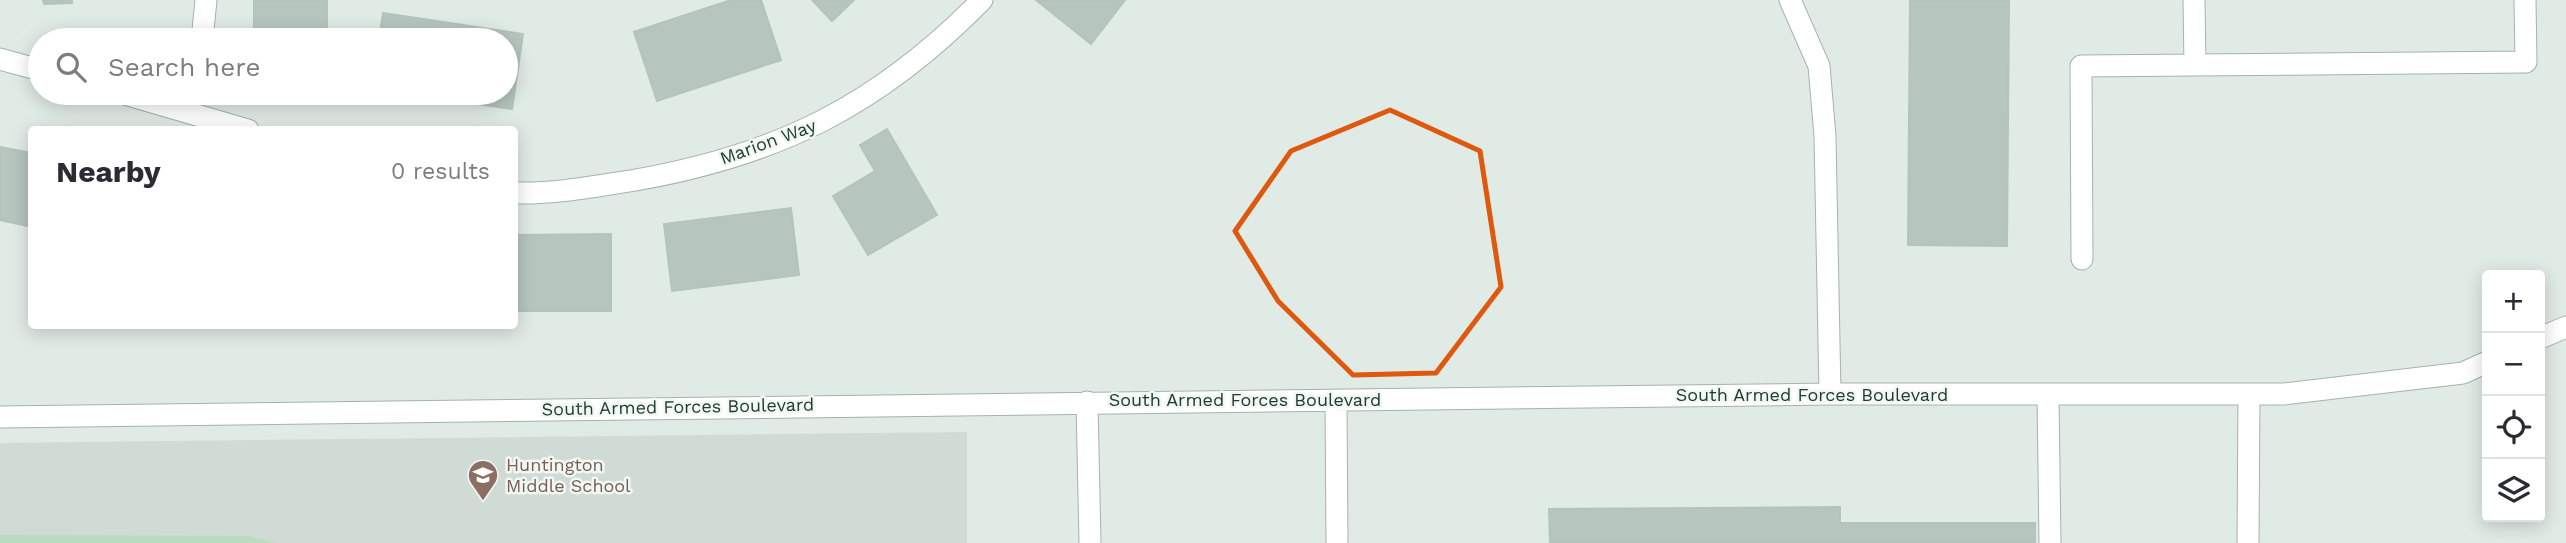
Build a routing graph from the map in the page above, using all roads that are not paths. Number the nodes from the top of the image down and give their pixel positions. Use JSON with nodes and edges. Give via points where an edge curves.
{"nodes":[{"id":1,"x":206,"y":0,"type":"edge"},
{"id":2,"x":982,"y":0,"type":"edge"},
{"id":3,"x":1790,"y":0,"type":"edge"},
{"id":4,"x":2194,"y":0,"type":"edge"},
{"id":5,"x":2525,"y":0,"type":"edge"},
{"id":6,"x":203,"y":28,"type":"edge"},
{"id":7,"x":0,"y":59,"type":"edge"},
{"id":8,"x":2195,"y":65,"type":"junction"},
{"id":9,"x":28,"y":67,"type":"edge"},
{"id":10,"x":198,"y":105,"type":"edge"},
{"id":11,"x":240,"y":126,"type":"edge"},
{"id":12,"x":518,"y":193,"type":"edge"},
{"id":13,"x":2082,"y":259,"type":"dead end"},
{"id":14,"x":2566,"y":327,"type":"edge"},
{"id":15,"x":2545,"y":336,"type":"edge"},
{"id":16,"x":2482,"y":364,"type":"edge"},
{"id":17,"x":1830,"y":394,"type":"junction"},
{"id":18,"x":2249,"y":394,"type":"junction"},
{"id":19,"x":2048,"y":396,"type":"junction"},
{"id":20,"x":1336,"y":400,"type":"junction"},
{"id":21,"x":1087,"y":402,"type":"junction"},
{"id":22,"x":0,"y":417,"type":"edge"},
{"id":23,"x":1090,"y":543,"type":"edge"},
{"id":24,"x":1337,"y":543,"type":"edge"},
{"id":25,"x":2050,"y":543,"type":"edge"},
{"id":26,"x":2248,"y":543,"type":"edge"}],
"edges":[{"from":1,"to":6,"type":"street"},
{"from":2,"to":12,"type":"street","name":"Marion Way","via":[[949,34],[885,85],[817,126],[780,142],[662,176]]},
{"from":3,"to":17,"type":"street","via":[[1819,66],[1825,136]]},
{"from":4,"to":8,"type":"street"},
{"from":5,"to":8,"type":"street","via":[[2526,62]]},
{"from":7,"to":9,"type":"street"},
{"from":8,"to":13,"type":"street","via":[[2081,66]]},
{"from":10,"to":11,"type":"street"},
{"from":14,"to":15,"type":"street"},
{"from":16,"to":18,"type":"street","name":"South Armed Forces Boulevard","via":[[2463,373]]},
{"from":17,"to":19,"type":"street","name":"South Armed Forces Boulevard"},
{"from":17,"to":20,"type":"street","name":"South Armed Forces Boulevard"},
{"from":18,"to":19,"type":"street","name":"South Armed Forces Boulevard"},
{"from":18,"to":26,"type":"street"},
{"from":19,"to":25,"type":"street"},
{"from":20,"to":21,"type":"street","name":"South Armed Forces Boulevard"},
{"from":20,"to":24,"type":"street"},
{"from":21,"to":22,"type":"street","name":"South Armed Forces Boulevard"},
{"from":21,"to":23,"type":"street"}]}
